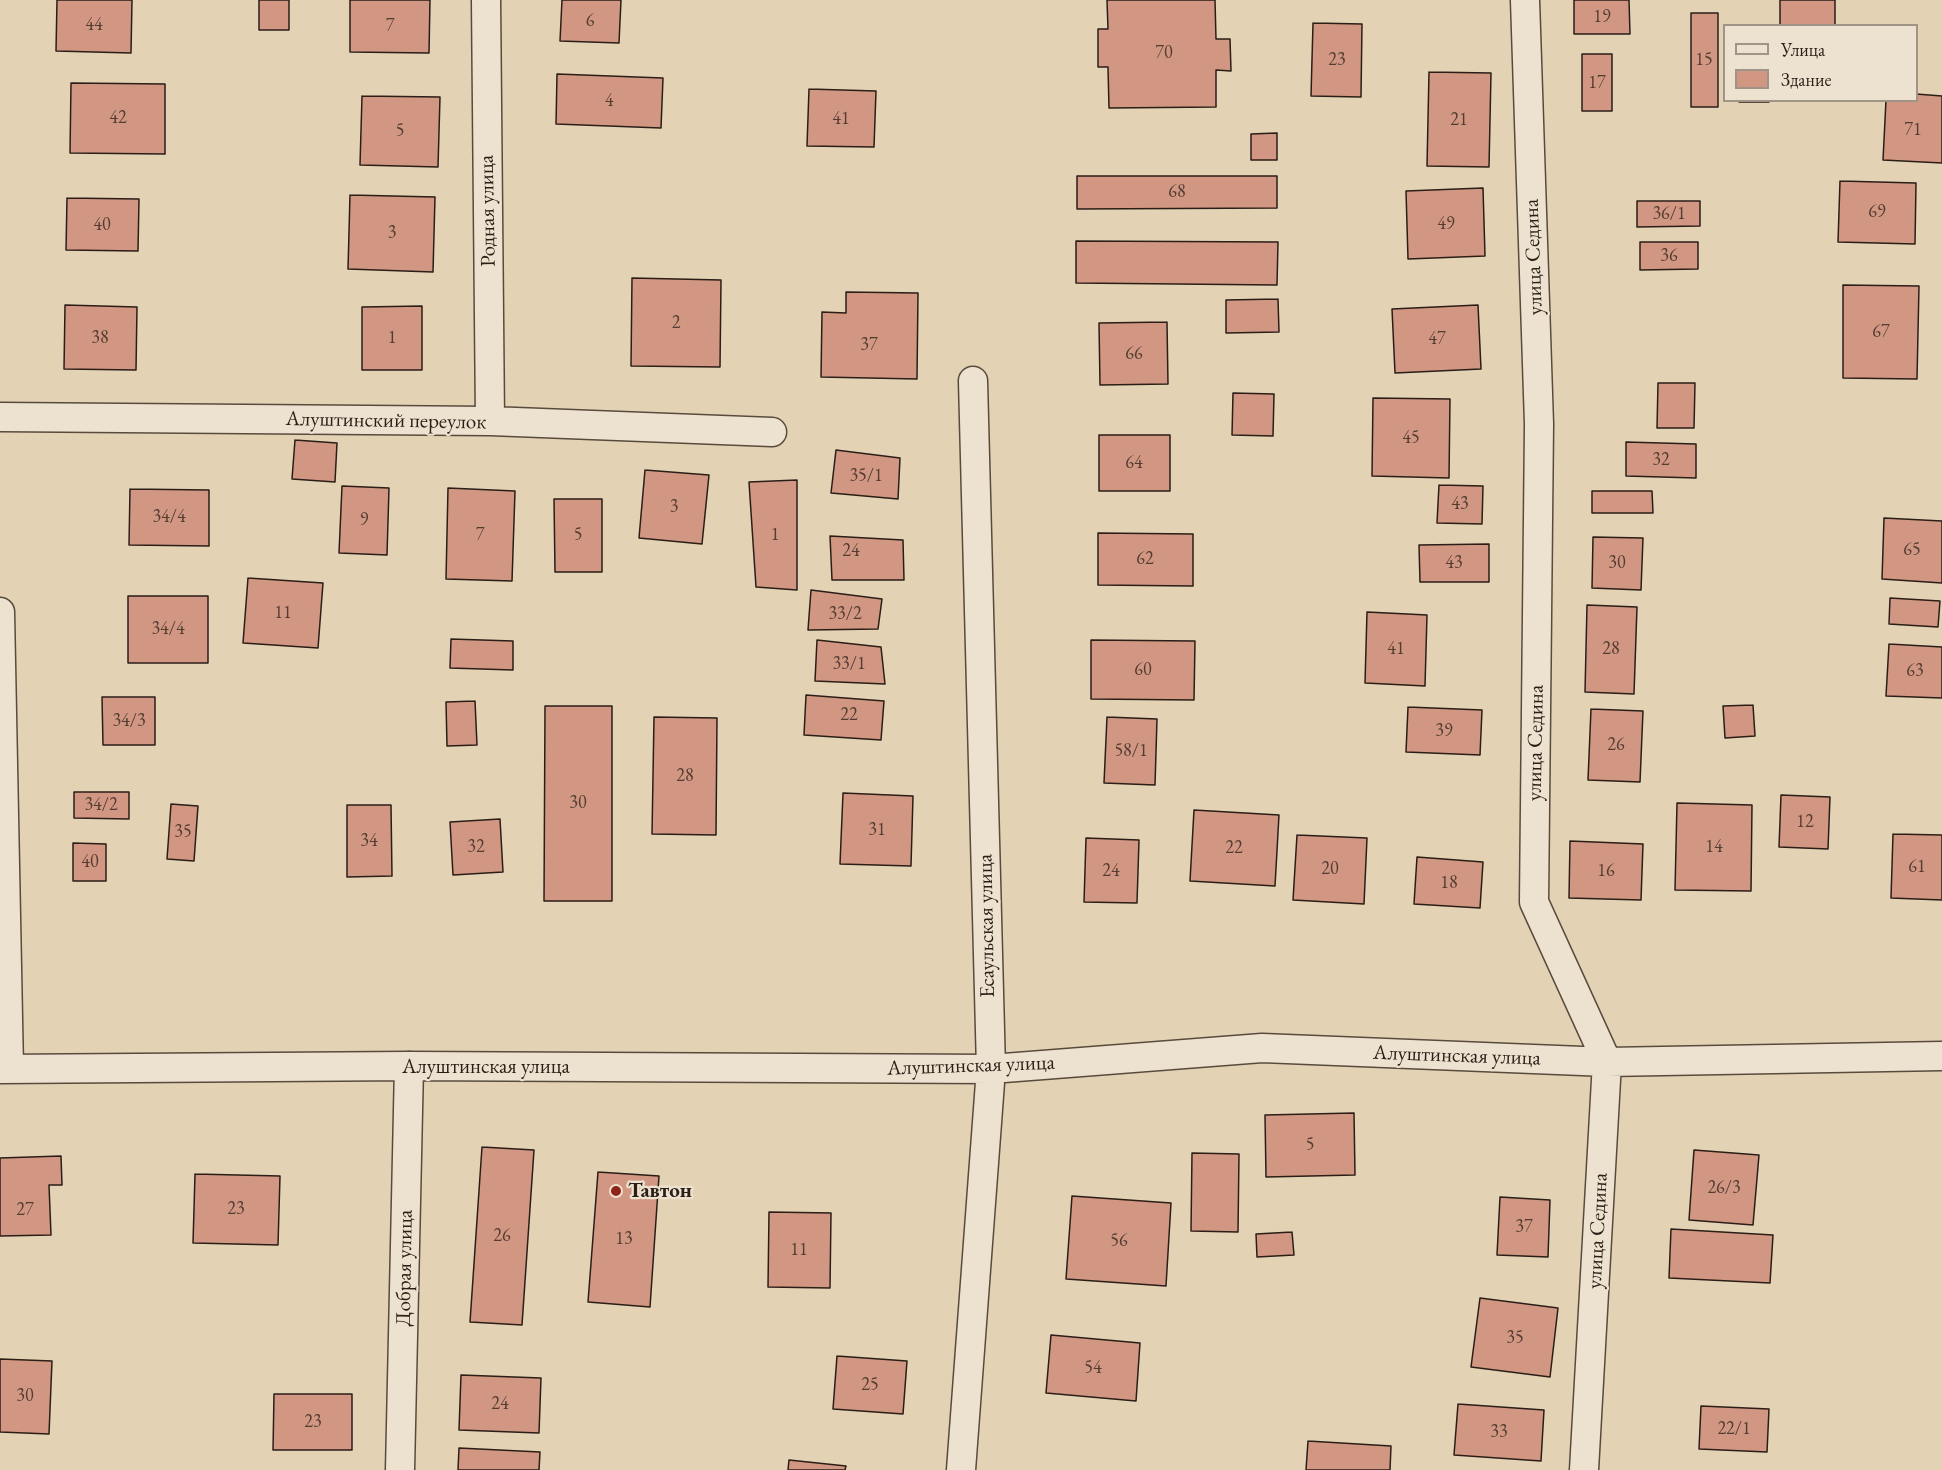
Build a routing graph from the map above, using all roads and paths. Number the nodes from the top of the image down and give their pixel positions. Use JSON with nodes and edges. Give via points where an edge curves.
{"nodes":[{"id":1,"x":486,"y":0,"type":"edge"},
{"id":2,"x":1525,"y":0,"type":"edge"},
{"id":3,"x":973,"y":381,"type":"dead end"},
{"id":4,"x":0,"y":417,"type":"edge"},
{"id":5,"x":490,"y":421,"type":"junction"},
{"id":6,"x":772,"y":432,"type":"dead end"},
{"id":7,"x":0,"y":612,"type":"edge"},
{"id":8,"x":1942,"y":1056,"type":"edge"},
{"id":9,"x":1607,"y":1062,"type":"junction"},
{"id":10,"x":409,"y":1066,"type":"junction"},
{"id":11,"x":5,"y":1069,"type":"edge"},
{"id":12,"x":991,"y":1069,"type":"junction"},
{"id":13,"x":400,"y":1470,"type":"edge"},
{"id":14,"x":961,"y":1470,"type":"edge"},
{"id":15,"x":1584,"y":1470,"type":"edge"}],
"edges":[{"from":1,"to":5,"type":"street","name":"Родная улица"},
{"from":2,"to":9,"type":"street","name":"улица Седина","via":[[1539,424],[1534,902]]},
{"from":3,"to":12,"type":"street","name":"Есаульская улица"},
{"from":4,"to":5,"type":"street","name":"Алуштинский переулок"},
{"from":5,"to":6,"type":"street","name":"Алуштинский переулок"},
{"from":7,"to":11,"type":"street"},
{"from":8,"to":9,"type":"street","name":"Алуштинская улица"},
{"from":9,"to":12,"type":"street","name":"Алуштинская улица","via":[[1262,1048]]},
{"from":9,"to":15,"type":"street","name":"улица Седина"},
{"from":10,"to":11,"type":"street","name":"Алуштинская улица"},
{"from":10,"to":12,"type":"street","name":"Алуштинская улица"},
{"from":10,"to":13,"type":"street","name":"Добрая улица"},
{"from":12,"to":14,"type":"street","name":"Есаульская улица"}]}
